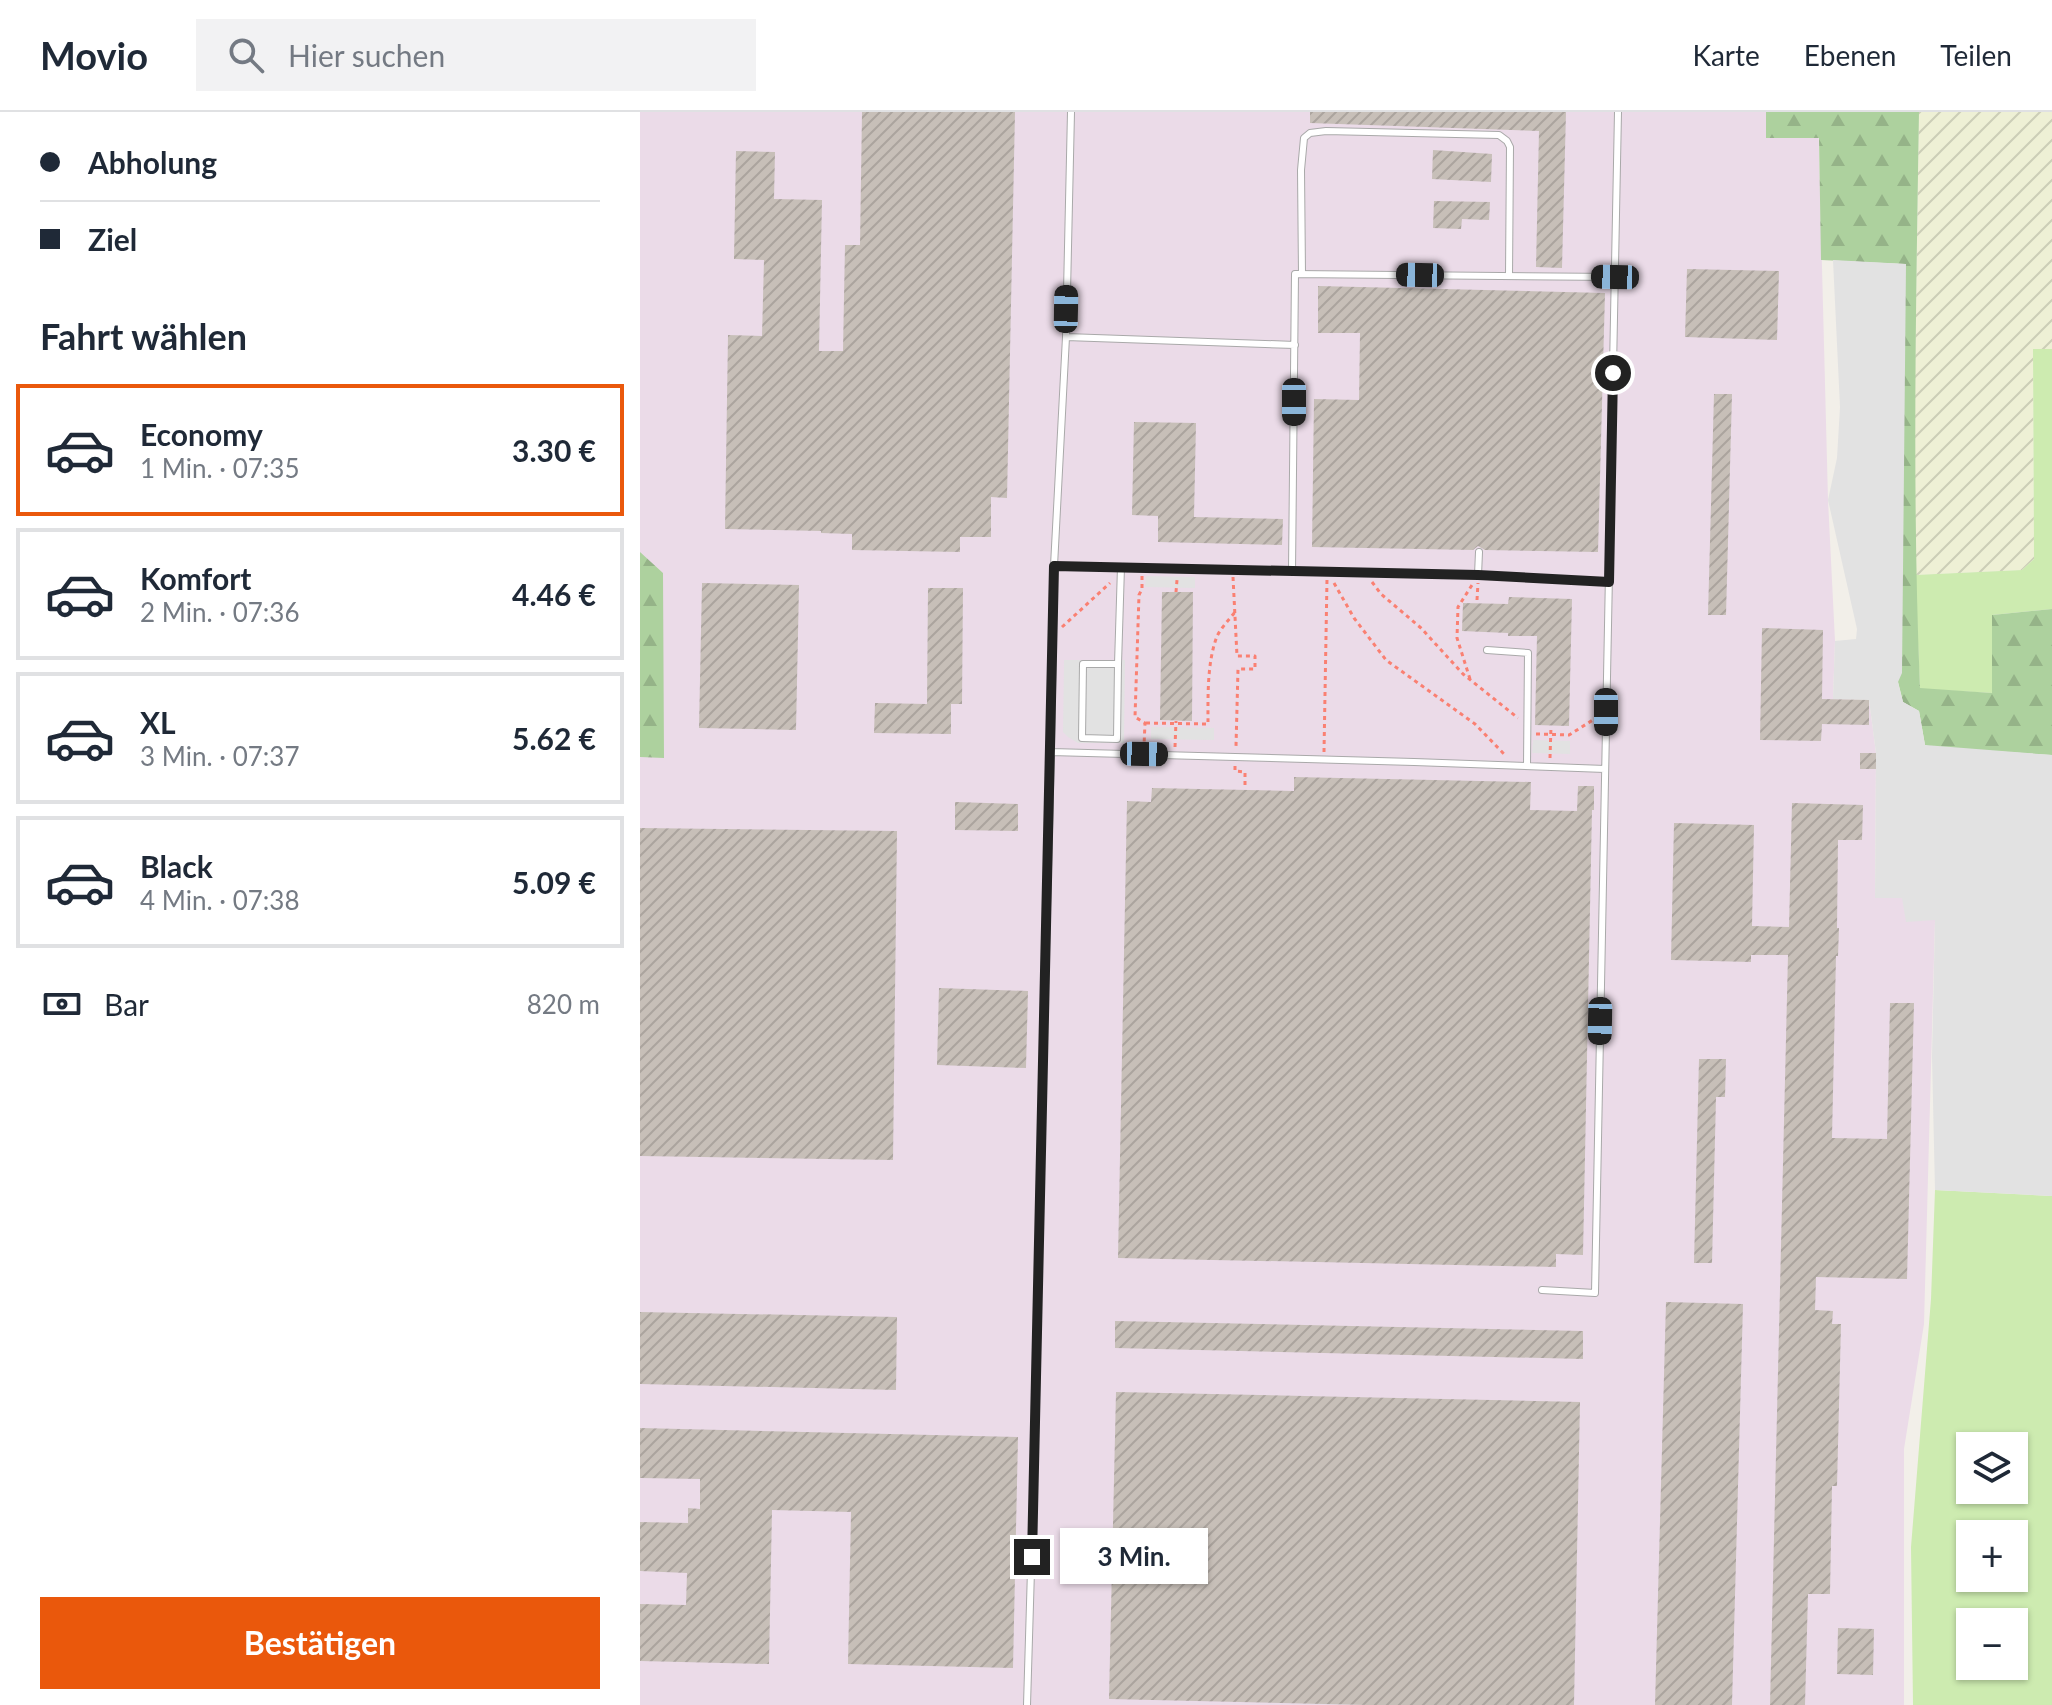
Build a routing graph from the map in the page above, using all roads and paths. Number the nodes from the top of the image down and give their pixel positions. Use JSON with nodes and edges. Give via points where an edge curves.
{"nodes":[{"id":1,"x":1071,"y":112,"type":"edge"},
{"id":2,"x":1618,"y":112,"type":"edge"},
{"id":3,"x":1302,"y":274,"type":"junction"},
{"id":4,"x":1509,"y":276,"type":"junction"},
{"id":5,"x":1615,"y":277,"type":"junction"},
{"id":6,"x":1066,"y":337,"type":"junction"},
{"id":7,"x":1295,"y":345,"type":"junction"},
{"id":8,"x":1479,"y":552,"type":"dead end"},
{"id":9,"x":1054,"y":566,"type":"junction"},
{"id":10,"x":1142,"y":568,"type":"junction"},
{"id":11,"x":1121,"y":570,"type":"junction"},
{"id":12,"x":1233,"y":570,"type":"junction"},
{"id":13,"x":1292,"y":571,"type":"junction"},
{"id":14,"x":1328,"y":572,"type":"junction"},
{"id":15,"x":1365,"y":572,"type":"junction"},
{"id":16,"x":1478,"y":575,"type":"junction"},
{"id":17,"x":1609,"y":582,"type":"junction"},
{"id":18,"x":1477,"y":600,"type":"dead end"},
{"id":19,"x":1235,"y":612,"type":"junction"},
{"id":20,"x":1053,"y":634,"type":"junction"},
{"id":21,"x":1487,"y":650,"type":"dead end"},
{"id":22,"x":1118,"y":664,"type":"junction"},
{"id":23,"x":1471,"y":680,"type":"junction"},
{"id":24,"x":1606,"y":712,"type":"junction"},
{"id":25,"x":1176,"y":722,"type":"junction"},
{"id":26,"x":1145,"y":723,"type":"junction"},
{"id":27,"x":1527,"y":723,"type":"junction"},
{"id":28,"x":1551,"y":726,"type":"dead end"},
{"id":29,"x":1526,"y":734,"type":"junction"},
{"id":30,"x":1551,"y":734,"type":"junction"},
{"id":31,"x":1051,"y":752,"type":"junction"},
{"id":32,"x":1144,"y":754,"type":"junction"},
{"id":33,"x":1175,"y":755,"type":"junction"},
{"id":34,"x":1236,"y":758,"type":"junction"},
{"id":35,"x":1324,"y":760,"type":"junction"},
{"id":36,"x":1515,"y":766,"type":"junction"},
{"id":37,"x":1527,"y":766,"type":"junction"},
{"id":38,"x":1550,"y":767,"type":"junction"},
{"id":39,"x":1605,"y":769,"type":"junction"},
{"id":40,"x":1245,"y":785,"type":"dead end"},
{"id":41,"x":1542,"y":1290,"type":"dead end"},
{"id":42,"x":1027,"y":1705,"type":"edge"}],
"edges":[{"from":1,"to":6,"type":"lane"},
{"from":2,"to":5,"type":"lane"},
{"from":3,"to":4,"type":"lane"},
{"from":3,"to":4,"type":"lane","via":[[1304,138],[1326,131],[1499,135],[1507,141]]},
{"from":3,"to":7,"type":"lane","via":[[1295,274]]},
{"from":4,"to":5,"type":"lane"},
{"from":5,"to":17,"type":"lane"},
{"from":6,"to":7,"type":"lane"},
{"from":6,"to":9,"type":"lane"},
{"from":7,"to":13,"type":"lane"},
{"from":8,"to":16,"type":"lane"},
{"from":9,"to":11,"type":"lane"},
{"from":9,"to":20,"type":"lane"},
{"from":10,"to":11,"type":"lane"},
{"from":10,"to":12,"type":"lane"},
{"from":10,"to":26,"type":"path","via":[[1135,717]]},
{"from":11,"to":20,"type":"path"},
{"from":11,"to":22,"type":"lane"},
{"from":12,"to":13,"type":"lane"},
{"from":12,"to":19,"type":"path"},
{"from":13,"to":14,"type":"lane"},
{"from":14,"to":15,"type":"lane"},
{"from":14,"to":35,"type":"path"},
{"from":14,"to":36,"type":"path","via":[[1386,660],[1475,724]]},
{"from":15,"to":16,"type":"lane"},
{"from":15,"to":23,"type":"path"},
{"from":16,"to":17,"type":"lane"},
{"from":16,"to":18,"type":"path"},
{"from":16,"to":23,"type":"path","via":[[1458,607],[1457,638]]},
{"from":17,"to":24,"type":"lane"},
{"from":19,"to":25,"type":"path","via":[[1217,636],[1208,724]]},
{"from":19,"to":34,"type":"path","via":[[1237,656],[1255,656],[1255,669],[1238,669]]},
{"from":20,"to":31,"type":"lane"},
{"from":21,"to":27,"type":"lane","via":[[1528,653]]},
{"from":22,"to":22,"type":"lane","via":[[1083,664],[1082,738],[1117,739]]},
{"from":23,"to":27,"type":"path"},
{"from":24,"to":30,"type":"path","via":[[1569,735]]},
{"from":24,"to":39,"type":"lane"},
{"from":25,"to":26,"type":"path"},
{"from":25,"to":33,"type":"path"},
{"from":26,"to":32,"type":"path"},
{"from":27,"to":29,"type":"lane"},
{"from":28,"to":30,"type":"path"},
{"from":29,"to":30,"type":"path"},
{"from":29,"to":37,"type":"lane"},
{"from":30,"to":38,"type":"path"},
{"from":31,"to":32,"type":"lane"},
{"from":31,"to":42,"type":"lane"},
{"from":32,"to":33,"type":"lane"},
{"from":33,"to":34,"type":"lane"},
{"from":34,"to":35,"type":"lane"},
{"from":34,"to":40,"type":"path","via":[[1235,771],[1245,772]]},
{"from":35,"to":36,"type":"lane"},
{"from":36,"to":37,"type":"lane"},
{"from":37,"to":38,"type":"lane"},
{"from":38,"to":39,"type":"lane"},
{"from":39,"to":41,"type":"lane","via":[[1595,1293]]}]}
